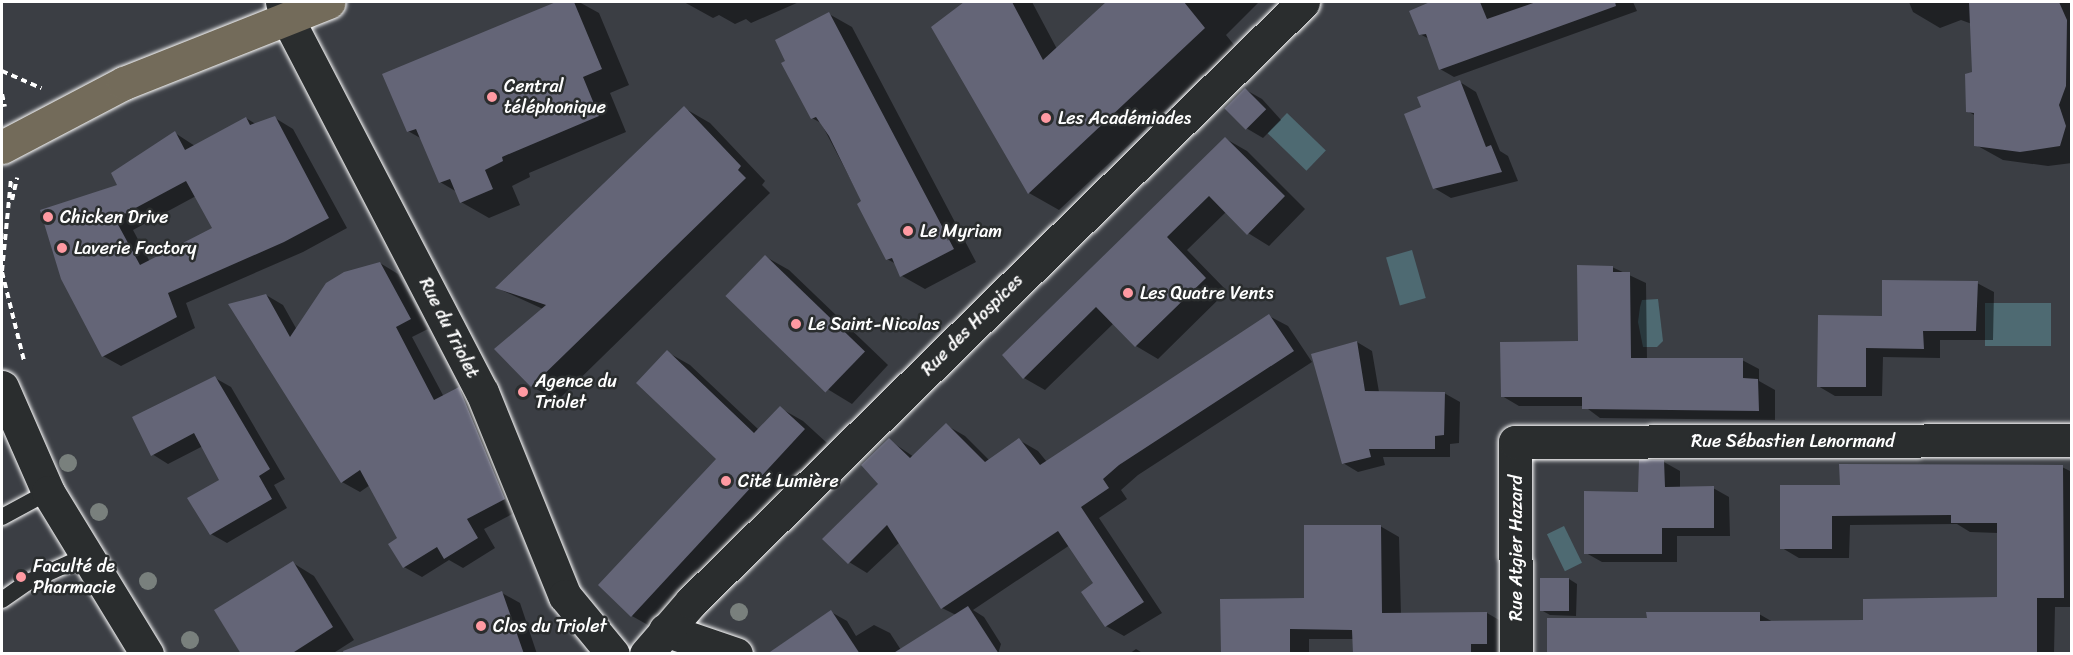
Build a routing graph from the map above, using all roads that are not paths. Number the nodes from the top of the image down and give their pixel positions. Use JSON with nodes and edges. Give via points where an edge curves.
{"nodes":[{"id":1,"x":329,"y":2,"type":"edge"},
{"id":2,"x":1303,"y":2,"type":"edge"},
{"id":3,"x":285,"y":10,"type":"edge"},
{"id":4,"x":2,"y":147,"type":"edge"},
{"id":5,"x":2,"y":387,"type":"edge"},
{"id":6,"x":2072,"y":440,"type":"edge"},
{"id":7,"x":1515,"y":442,"type":"joint"},
{"id":8,"x":48,"y":492,"type":"junction"},
{"id":9,"x":2,"y":517,"type":"edge"},
{"id":10,"x":85,"y":556,"type":"junction"},
{"id":11,"x":2,"y":600,"type":"edge"},
{"id":12,"x":656,"y":642,"type":"edge"},
{"id":13,"x":147,"y":654,"type":"edge"},
{"id":14,"x":613,"y":654,"type":"edge"},
{"id":15,"x":736,"y":654,"type":"edge"},
{"id":16,"x":1516,"y":654,"type":"edge"}],
"edges":[{"from":1,"to":3,"type":"main road"},
{"from":2,"to":12,"type":"street","name":"Rue des Hospices"},
{"from":3,"to":4,"type":"main road","via":[[124,83]]},
{"from":3,"to":14,"type":"street","name":"Rue du Triolet","via":[[482,392],[565,596]]},
{"from":5,"to":8,"type":"street"},
{"from":6,"to":7,"type":"street","name":"Rue Sébastien Lenormand"},
{"from":7,"to":16,"type":"street","name":"Rue Atgier Hazard"},
{"from":8,"to":9,"type":"lane"},
{"from":8,"to":10,"type":"street"},
{"from":10,"to":11,"type":"lane"},
{"from":10,"to":13,"type":"street"},
{"from":12,"to":15,"type":"street"}]}
